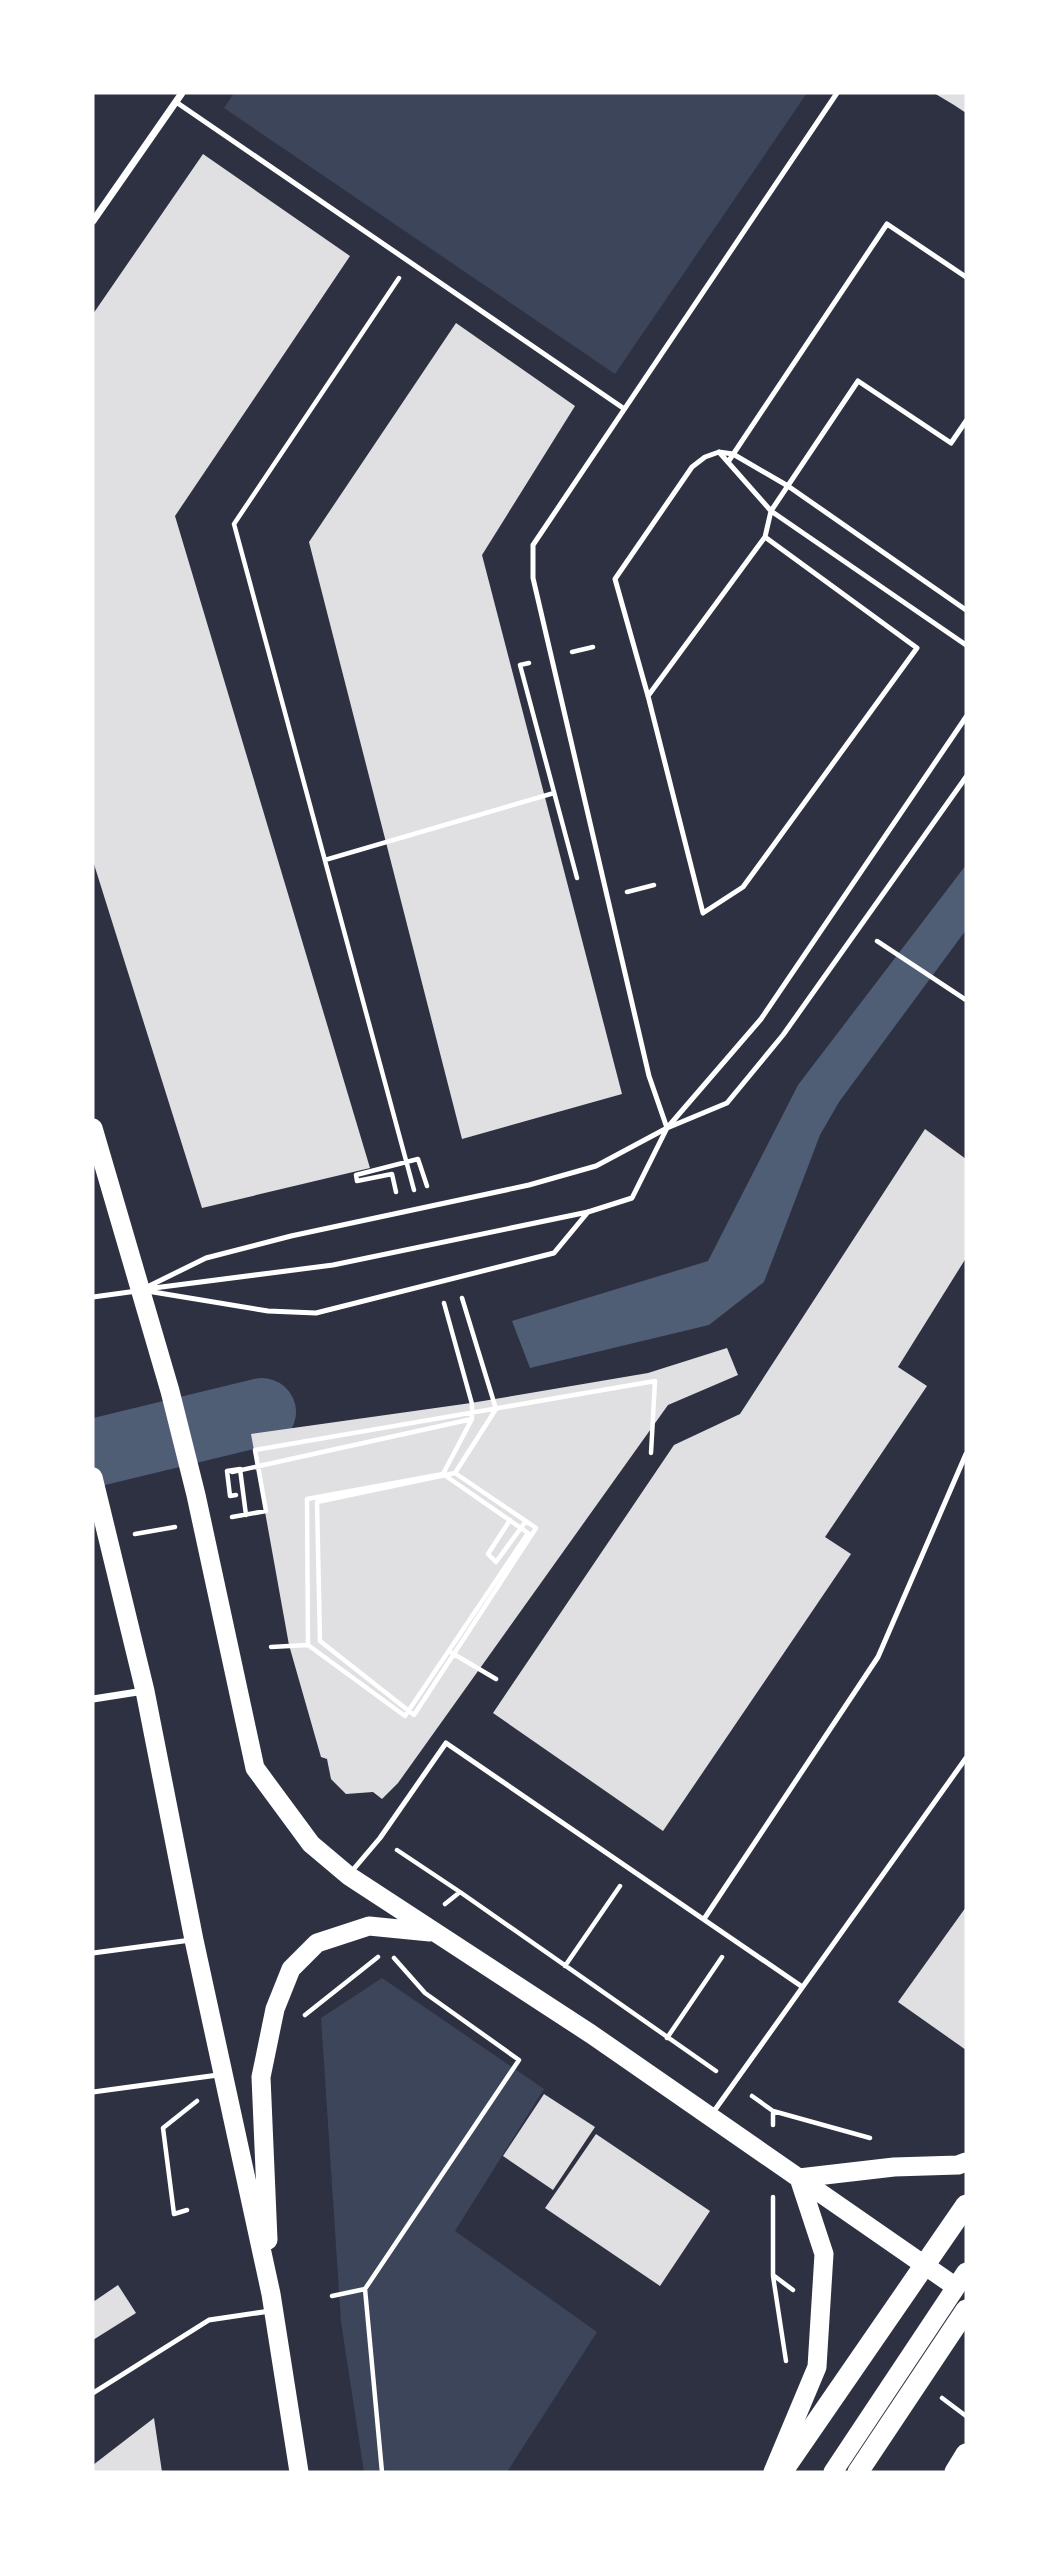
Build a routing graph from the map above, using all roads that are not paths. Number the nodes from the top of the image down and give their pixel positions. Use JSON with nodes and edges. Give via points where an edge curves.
{"nodes":[{"id":1,"x":182,"y":93,"type":"edge"},
{"id":2,"x":837,"y":93,"type":"edge"},
{"id":3,"x":176,"y":102,"type":"junction"},
{"id":4,"x":93,"y":221,"type":"edge"},
{"id":5,"x":966,"y":277,"type":"edge"},
{"id":6,"x":623,"y":408,"type":"junction"},
{"id":7,"x":966,"y":421,"type":"edge"},
{"id":8,"x":719,"y":452,"type":"junction"},
{"id":9,"x":733,"y":454,"type":"junction"},
{"id":10,"x":728,"y":462,"type":"junction"},
{"id":11,"x":788,"y":486,"type":"junction"},
{"id":12,"x":771,"y":511,"type":"junction"},
{"id":13,"x":765,"y":537,"type":"junction"},
{"id":14,"x":966,"y":610,"type":"edge"},
{"id":15,"x":966,"y":645,"type":"edge"},
{"id":16,"x":648,"y":696,"type":"junction"},
{"id":17,"x":966,"y":717,"type":"edge"},
{"id":18,"x":966,"y":777,"type":"edge"},
{"id":19,"x":93,"y":1128,"type":"edge"},
{"id":20,"x":667,"y":1128,"type":"junction"},
{"id":21,"x":588,"y":1212,"type":"junction"},
{"id":22,"x":141,"y":1290,"type":"junction"},
{"id":23,"x":93,"y":1297,"type":"edge"},
{"id":24,"x":966,"y":1454,"type":"edge"},
{"id":25,"x":93,"y":1477,"type":"edge"},
{"id":26,"x":145,"y":1690,"type":"junction"},
{"id":27,"x":93,"y":1699,"type":"edge"},
{"id":28,"x":966,"y":1758,"type":"edge"},
{"id":29,"x":349,"y":1876,"type":"junction"},
{"id":30,"x":704,"y":1919,"type":"junction"},
{"id":31,"x":435,"y":1933,"type":"junction"},
{"id":32,"x":194,"y":1940,"type":"junction"},
{"id":33,"x":93,"y":1953,"type":"edge"},
{"id":34,"x":801,"y":1986,"type":"junction"},
{"id":35,"x":223,"y":2074,"type":"junction"},
{"id":36,"x":93,"y":2092,"type":"edge"},
{"id":37,"x":710,"y":2116,"type":"junction"},
{"id":38,"x":966,"y":2162,"type":"edge"},
{"id":39,"x":799,"y":2178,"type":"junction"},
{"id":40,"x":966,"y":2205,"type":"edge"},
{"id":41,"x":961,"y":2280,"type":"edge"},
{"id":42,"x":272,"y":2302,"type":"junction"},
{"id":43,"x":966,"y":2310,"type":"edge"},
{"id":44,"x":93,"y":2393,"type":"edge"},
{"id":45,"x":966,"y":2454,"type":"edge"},
{"id":46,"x":299,"y":2472,"type":"edge"},
{"id":47,"x":773,"y":2472,"type":"edge"},
{"id":48,"x":782,"y":2472,"type":"edge"},
{"id":49,"x":833,"y":2472,"type":"edge"},
{"id":50,"x":858,"y":2472,"type":"edge"},
{"id":51,"x":954,"y":2472,"type":"edge"}],
"edges":[{"from":1,"to":3,"type":"street"},
{"from":2,"to":6,"type":"lane"},
{"from":3,"to":4,"type":"street"},
{"from":3,"to":6,"type":"lane"},
{"from":5,"to":9,"type":"lane","via":[[887,224]]},
{"from":6,"to":20,"type":"lane","via":[[533,545],[533,578],[646,1063]]},
{"from":7,"to":11,"type":"lane","via":[[951,443],[858,381]]},
{"from":8,"to":9,"type":"lane"},
{"from":8,"to":10,"type":"lane"},
{"from":8,"to":16,"type":"lane","via":[[692,467],[615,579]]},
{"from":9,"to":10,"type":"lane"},
{"from":9,"to":11,"type":"lane"},
{"from":10,"to":12,"type":"lane"},
{"from":11,"to":12,"type":"lane"},
{"from":11,"to":14,"type":"lane"},
{"from":12,"to":13,"type":"lane"},
{"from":12,"to":15,"type":"lane"},
{"from":13,"to":16,"type":"lane"},
{"from":13,"to":16,"type":"lane","via":[[917,648],[743,887],[703,913]]},
{"from":17,"to":20,"type":"lane","via":[[761,1019]]},
{"from":18,"to":20,"type":"lane","via":[[783,1035],[727,1104]]},
{"from":19,"to":22,"type":"highway"},
{"from":20,"to":21,"type":"lane","via":[[632,1198]]},
{"from":20,"to":22,"type":"lane","via":[[596,1166],[205,1258]]},
{"from":21,"to":22,"type":"lane","via":[[333,1265]]},
{"from":21,"to":22,"type":"lane","via":[[554,1253],[316,1313],[268,1311]]},
{"from":22,"to":23,"type":"lane"},
{"from":22,"to":29,"type":"highway","via":[[196,1494],[255,1768],[311,1844]]},
{"from":24,"to":30,"type":"lane","via":[[878,1657]]},
{"from":25,"to":26,"type":"highway"},
{"from":26,"to":27,"type":"street"},
{"from":26,"to":32,"type":"highway"},
{"from":28,"to":34,"type":"lane"},
{"from":29,"to":30,"type":"lane","via":[[446,1744]]},
{"from":29,"to":31,"type":"highway"},
{"from":30,"to":34,"type":"lane"},
{"from":31,"to":37,"type":"highway"},
{"from":31,"to":42,"type":"highway","via":[[369,1926],[317,1942],[291,1969],[275,2009],[261,2077]]},
{"from":32,"to":33,"type":"lane"},
{"from":32,"to":35,"type":"highway"},
{"from":34,"to":37,"type":"lane"},
{"from":35,"to":36,"type":"lane"},
{"from":35,"to":42,"type":"highway"},
{"from":37,"to":39,"type":"highway"},
{"from":38,"to":39,"type":"highway"},
{"from":39,"to":41,"type":"highway"},
{"from":39,"to":47,"type":"highway","via":[[824,2254],[817,2367]]},
{"from":40,"to":48,"type":"highway"},
{"from":41,"to":49,"type":"highway"},
{"from":42,"to":44,"type":"lane","via":[[209,2320]]},
{"from":42,"to":46,"type":"highway"},
{"from":43,"to":50,"type":"highway"},
{"from":45,"to":51,"type":"highway"}]}
